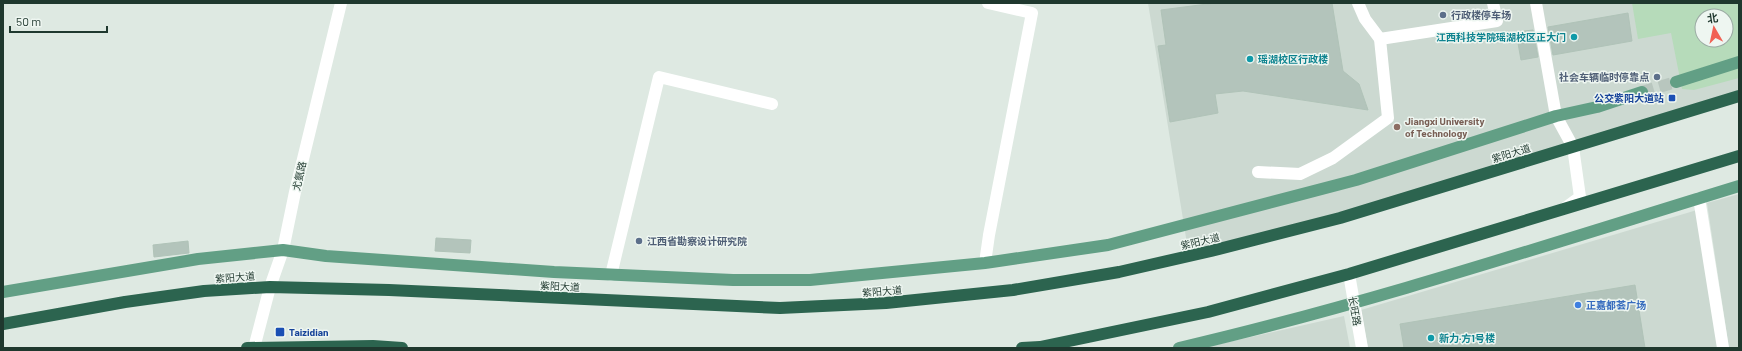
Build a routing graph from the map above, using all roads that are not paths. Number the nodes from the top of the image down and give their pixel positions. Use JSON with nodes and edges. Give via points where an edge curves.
{"nodes":[{"id":1,"x":341,"y":3,"type":"edge"},
{"id":2,"x":988,"y":3,"type":"edge"},
{"id":3,"x":1358,"y":3,"type":"edge"},
{"id":4,"x":1493,"y":3,"type":"edge"},
{"id":5,"x":1536,"y":3,"type":"edge"},
{"id":6,"x":1380,"y":39,"type":"junction"},
{"id":7,"x":1739,"y":62,"type":"edge"},
{"id":8,"x":1676,"y":82,"type":"tunnel mouth"},
{"id":9,"x":1642,"y":92,"type":"tunnel mouth"},
{"id":10,"x":1739,"y":96,"type":"edge"},
{"id":11,"x":772,"y":104,"type":"dead end"},
{"id":12,"x":1556,"y":116,"type":"junction"},
{"id":13,"x":1573,"y":147,"type":"junction"},
{"id":14,"x":1739,"y":156,"type":"edge"},
{"id":15,"x":1258,"y":172,"type":"dead end"},
{"id":16,"x":1739,"y":186,"type":"edge"},
{"id":17,"x":1699,"y":198,"type":"junction"},
{"id":18,"x":1564,"y":209,"type":"junction"},
{"id":19,"x":283,"y":250,"type":"junction"},
{"id":20,"x":985,"y":262,"type":"junction"},
{"id":21,"x":1349,"y":274,"type":"junction"},
{"id":22,"x":611,"y":275,"type":"junction"},
{"id":23,"x":270,"y":287,"type":"junction"},
{"id":24,"x":3,"y":292,"type":"edge"},
{"id":25,"x":1354,"y":302,"type":"junction"},
{"id":26,"x":3,"y":324,"type":"edge"},
{"id":27,"x":247,"y":348,"type":"edge"},
{"id":28,"x":254,"y":348,"type":"edge"},
{"id":29,"x":402,"y":348,"type":"edge"},
{"id":30,"x":1022,"y":348,"type":"edge"},
{"id":31,"x":1179,"y":348,"type":"edge"},
{"id":32,"x":1362,"y":348,"type":"edge"},
{"id":33,"x":1723,"y":348,"type":"edge"}],
"edges":[{"from":1,"to":19,"type":"street","name":"尤氨路"},
{"from":2,"to":20,"type":"street","via":[[1032,13]]},
{"from":3,"to":6,"type":"street","via":[[1365,19]]},
{"from":4,"to":6,"type":"street","via":[[1497,21]]},
{"from":5,"to":12,"type":"street"},
{"from":6,"to":15,"type":"street","via":[[1388,118],[1334,158],[1300,174]]},
{"from":7,"to":8,"type":"main road"},
{"from":9,"to":12,"type":"main road","via":[[1597,107]]},
{"from":10,"to":13,"type":"highway","name":"紫阳大道"},
{"from":11,"to":22,"type":"street","via":[[659,77]]},
{"from":12,"to":13,"type":"street"},
{"from":12,"to":20,"type":"main road","via":[[1356,180],[1108,245]]},
{"from":13,"to":18,"type":"street","via":[[1580,197]]},
{"from":13,"to":23,"type":"highway","name":"紫阳大道","via":[[1340,218],[1211,251],[1119,272],[1013,290],[886,303],[780,308]]},
{"from":14,"to":18,"type":"highway"},
{"from":16,"to":17,"type":"main road"},
{"from":17,"to":25,"type":"main road"},
{"from":17,"to":33,"type":"street"},
{"from":18,"to":21,"type":"highway"},
{"from":19,"to":22,"type":"main road","via":[[334,256]]},
{"from":19,"to":23,"type":"street","name":"尤氨路"},
{"from":19,"to":24,"type":"main road","via":[[198,259]]},
{"from":20,"to":22,"type":"main road","via":[[810,280]]},
{"from":21,"to":25,"type":"street","name":"长旺路"},
{"from":21,"to":30,"type":"highway","via":[[1208,312],[1040,347]]},
{"from":23,"to":26,"type":"highway","name":"紫阳大道","via":[[204,291]]},
{"from":23,"to":28,"type":"street","name":"尤氨路"},
{"from":25,"to":31,"type":"main road","via":[[1256,330]]},
{"from":25,"to":32,"type":"street","name":"长旺路"},
{"from":27,"to":28,"type":"highway"},
{"from":28,"to":29,"type":"highway"}]}
